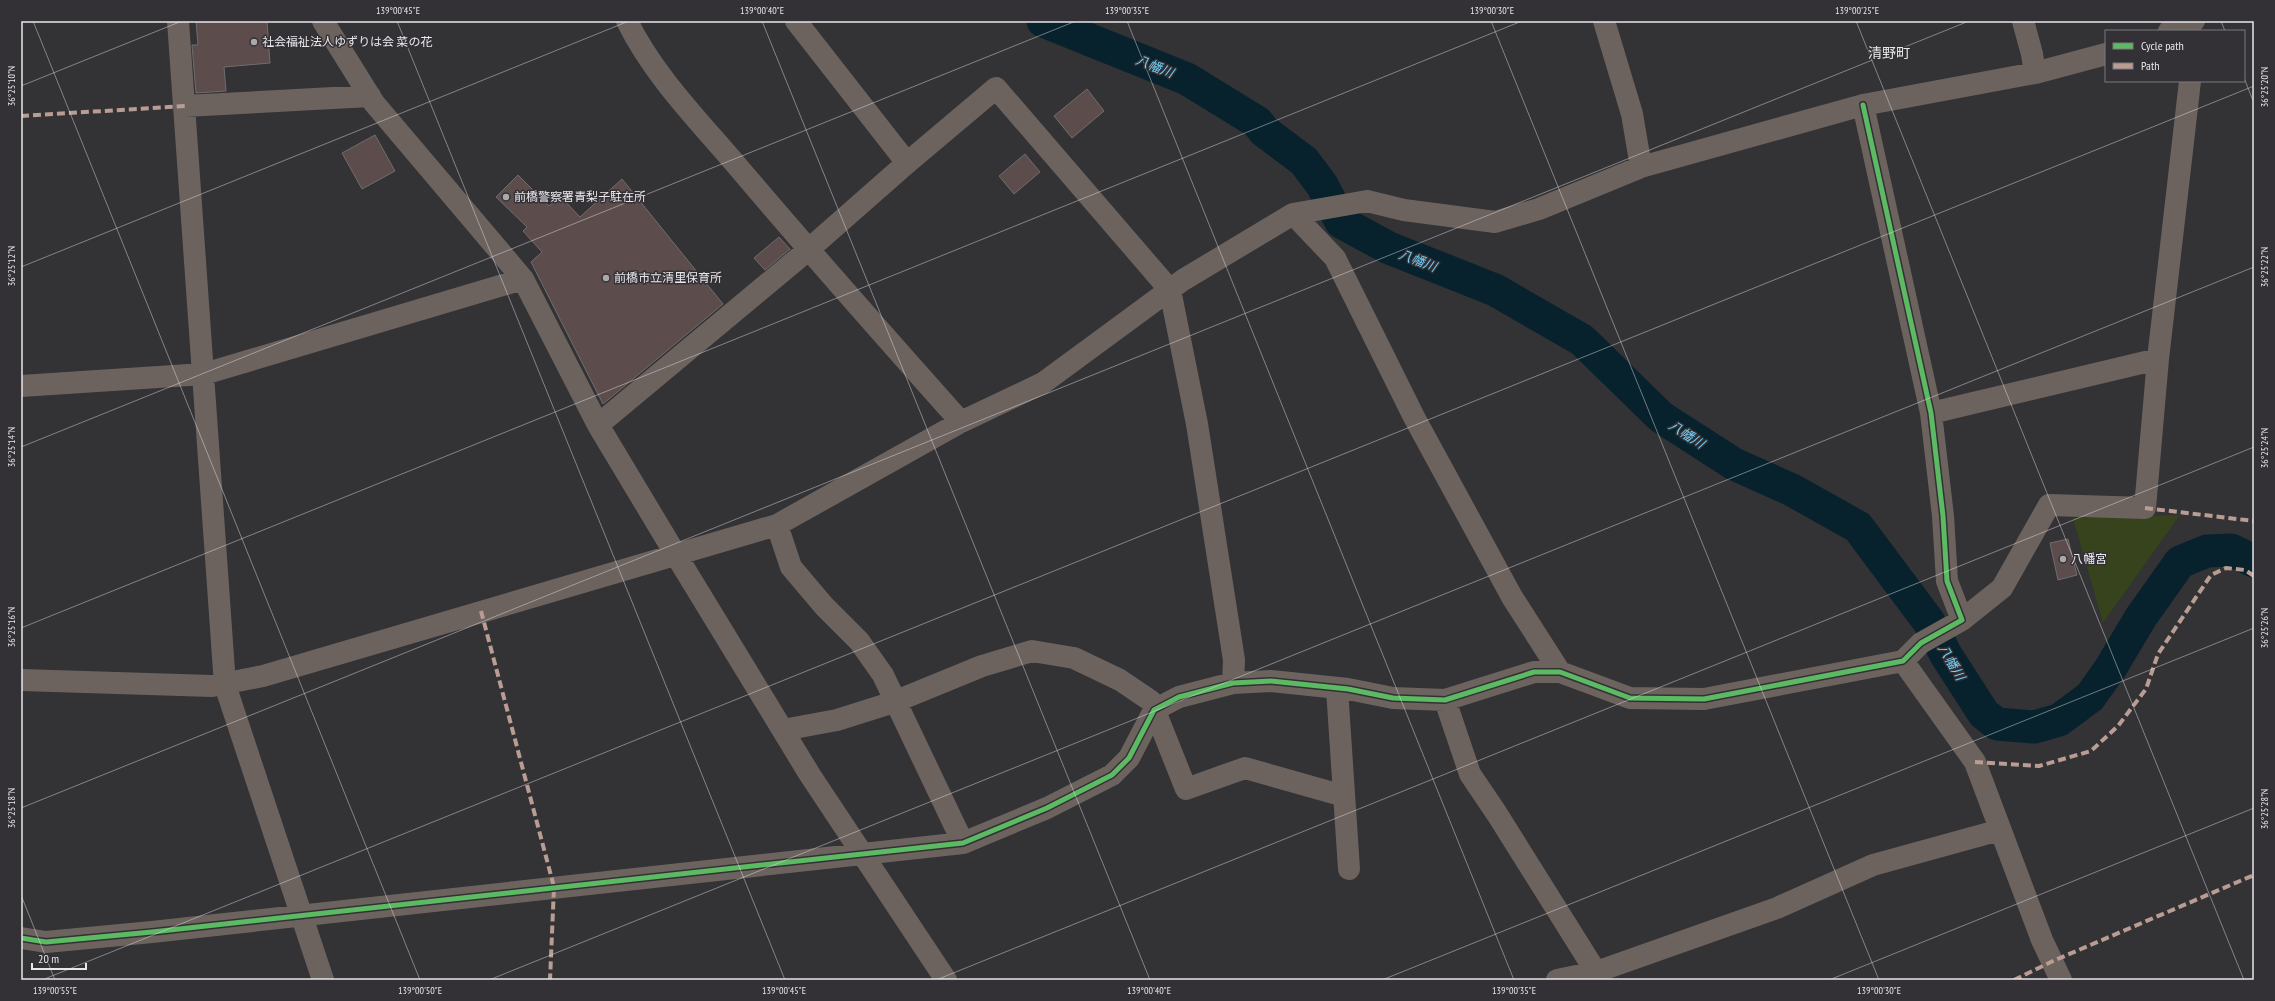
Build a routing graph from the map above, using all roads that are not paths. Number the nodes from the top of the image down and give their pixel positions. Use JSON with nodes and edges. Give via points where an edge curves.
{"nodes":[{"id":1,"x":178,"y":21,"type":"edge"},
{"id":2,"x":323,"y":21,"type":"edge"},
{"id":3,"x":627,"y":21,"type":"edge"},
{"id":4,"x":796,"y":21,"type":"edge"},
{"id":5,"x":1604,"y":21,"type":"edge"},
{"id":6,"x":2023,"y":21,"type":"edge"},
{"id":7,"x":2194,"y":21,"type":"edge"},
{"id":8,"x":2172,"y":30,"type":"edge"},
{"id":9,"x":2105,"y":54,"type":"edge"},
{"id":10,"x":2035,"y":73,"type":"junction"},
{"id":11,"x":2190,"y":82,"type":"edge"},
{"id":12,"x":370,"y":96,"type":"junction"},
{"id":13,"x":1862,"y":105,"type":"junction"},
{"id":14,"x":185,"y":106,"type":"junction"},
{"id":15,"x":907,"y":163,"type":"junction"},
{"id":16,"x":1641,"y":167,"type":"junction"},
{"id":17,"x":1294,"y":214,"type":"junction"},
{"id":18,"x":808,"y":250,"type":"junction"},
{"id":19,"x":523,"y":279,"type":"junction"},
{"id":20,"x":1170,"y":290,"type":"junction"},
{"id":21,"x":2158,"y":359,"type":"junction"},
{"id":22,"x":204,"y":374,"type":"junction"},
{"id":23,"x":21,"y":386,"type":"edge"},
{"id":24,"x":1931,"y":413,"type":"junction"},
{"id":25,"x":961,"y":422,"type":"junction"},
{"id":26,"x":598,"y":425,"type":"junction"},
{"id":27,"x":776,"y":525,"type":"junction"},
{"id":28,"x":676,"y":555,"type":"junction"},
{"id":29,"x":1956,"y":624,"type":"junction"},
{"id":30,"x":1904,"y":661,"type":"junction"},
{"id":31,"x":1560,"y":672,"type":"junction"},
{"id":32,"x":21,"y":680,"type":"edge"},
{"id":33,"x":1233,"y":683,"type":"junction"},
{"id":34,"x":225,"y":684,"type":"junction"},
{"id":35,"x":1337,"y":690,"type":"junction"},
{"id":36,"x":1445,"y":700,"type":"junction"},
{"id":37,"x":894,"y":702,"type":"junction"},
{"id":38,"x":1154,"y":710,"type":"junction"},
{"id":39,"x":783,"y":730,"type":"junction"},
{"id":40,"x":1344,"y":796,"type":"junction"},
{"id":41,"x":2000,"y":830,"type":"junction"},
{"id":42,"x":963,"y":843,"type":"junction"},
{"id":43,"x":862,"y":854,"type":"junction"},
{"id":44,"x":1349,"y":869,"type":"dead end"},
{"id":45,"x":302,"y":915,"type":"junction"},
{"id":46,"x":21,"y":938,"type":"edge"},
{"id":47,"x":1599,"y":976,"type":"edge"},
{"id":48,"x":323,"y":980,"type":"edge"},
{"id":49,"x":946,"y":980,"type":"edge"},
{"id":50,"x":1557,"y":980,"type":"edge"},
{"id":51,"x":2061,"y":980,"type":"edge"}],
"edges":[{"from":1,"to":14,"type":"street"},
{"from":2,"to":12,"type":"street"},
{"from":3,"to":18,"type":"street","via":[[665,81]]},
{"from":4,"to":15,"type":"street"},
{"from":5,"to":16,"type":"street","via":[[1632,114]]},
{"from":6,"to":10,"type":"street"},
{"from":7,"to":8,"type":"street"},
{"from":9,"to":10,"type":"street"},
{"from":10,"to":13,"type":"street"},
{"from":11,"to":21,"type":"street"},
{"from":12,"to":14,"type":"street"},
{"from":12,"to":19,"type":"street"},
{"from":13,"to":16,"type":"street"},
{"from":13,"to":24,"type":"street"},
{"from":14,"to":22,"type":"street"},
{"from":15,"to":18,"type":"street"},
{"from":15,"to":20,"type":"street","via":[[996,88]]},
{"from":16,"to":17,"type":"street","via":[[1539,209],[1495,222],[1404,210],[1367,201]]},
{"from":17,"to":20,"type":"street"},
{"from":17,"to":31,"type":"street","via":[[1335,258],[1418,424],[1512,596]]},
{"from":18,"to":25,"type":"street"},
{"from":18,"to":26,"type":"street"},
{"from":19,"to":22,"type":"street"},
{"from":19,"to":26,"type":"street"},
{"from":20,"to":25,"type":"street","via":[[1043,383]]},
{"from":20,"to":33,"type":"street","via":[[1199,440],[1234,660]]},
{"from":21,"to":24,"type":"street"},
{"from":21,"to":29,"type":"street","via":[[2145,508],[2049,505],[2002,588]]},
{"from":22,"to":23,"type":"street"},
{"from":22,"to":34,"type":"street"},
{"from":24,"to":29,"type":"street","via":[[1943,516],[1947,581]]},
{"from":25,"to":27,"type":"street"},
{"from":26,"to":28,"type":"street"},
{"from":27,"to":28,"type":"street"},
{"from":27,"to":37,"type":"street","via":[[791,567],[824,606],[859,641],[883,675]]},
{"from":28,"to":34,"type":"street","via":[[263,676]]},
{"from":28,"to":39,"type":"street"},
{"from":29,"to":30,"type":"street","via":[[1921,644]]},
{"from":30,"to":31,"type":"street","via":[[1704,700],[1630,698]]},
{"from":30,"to":41,"type":"street","via":[[1976,762]]},
{"from":31,"to":36,"type":"street","via":[[1534,672]]},
{"from":32,"to":34,"type":"street"},
{"from":33,"to":35,"type":"street","via":[[1271,682]]},
{"from":33,"to":38,"type":"street","via":[[1179,697]]},
{"from":34,"to":45,"type":"street"},
{"from":35,"to":36,"type":"street","via":[[1393,698]]},
{"from":35,"to":40,"type":"street"},
{"from":36,"to":47,"type":"street","via":[[1470,774],[1498,814]]},
{"from":37,"to":38,"type":"street","via":[[982,666],[1032,651],[1074,658],[1120,680],[1151,701]]},
{"from":37,"to":39,"type":"street","via":[[837,720]]},
{"from":37,"to":42,"type":"street"},
{"from":38,"to":40,"type":"street","via":[[1186,789],[1245,768]]},
{"from":38,"to":42,"type":"street","via":[[1129,758],[1112,775],[1047,808]]},
{"from":39,"to":43,"type":"street"},
{"from":40,"to":44,"type":"street"},
{"from":41,"to":47,"type":"street","via":[[1873,865],[1777,908]]},
{"from":41,"to":51,"type":"street","via":[[2042,940]]},
{"from":42,"to":43,"type":"street"},
{"from":43,"to":45,"type":"street"},
{"from":43,"to":49,"type":"street"},
{"from":45,"to":46,"type":"street","via":[[52,941]]},
{"from":45,"to":48,"type":"street"},
{"from":47,"to":50,"type":"street"}]}
